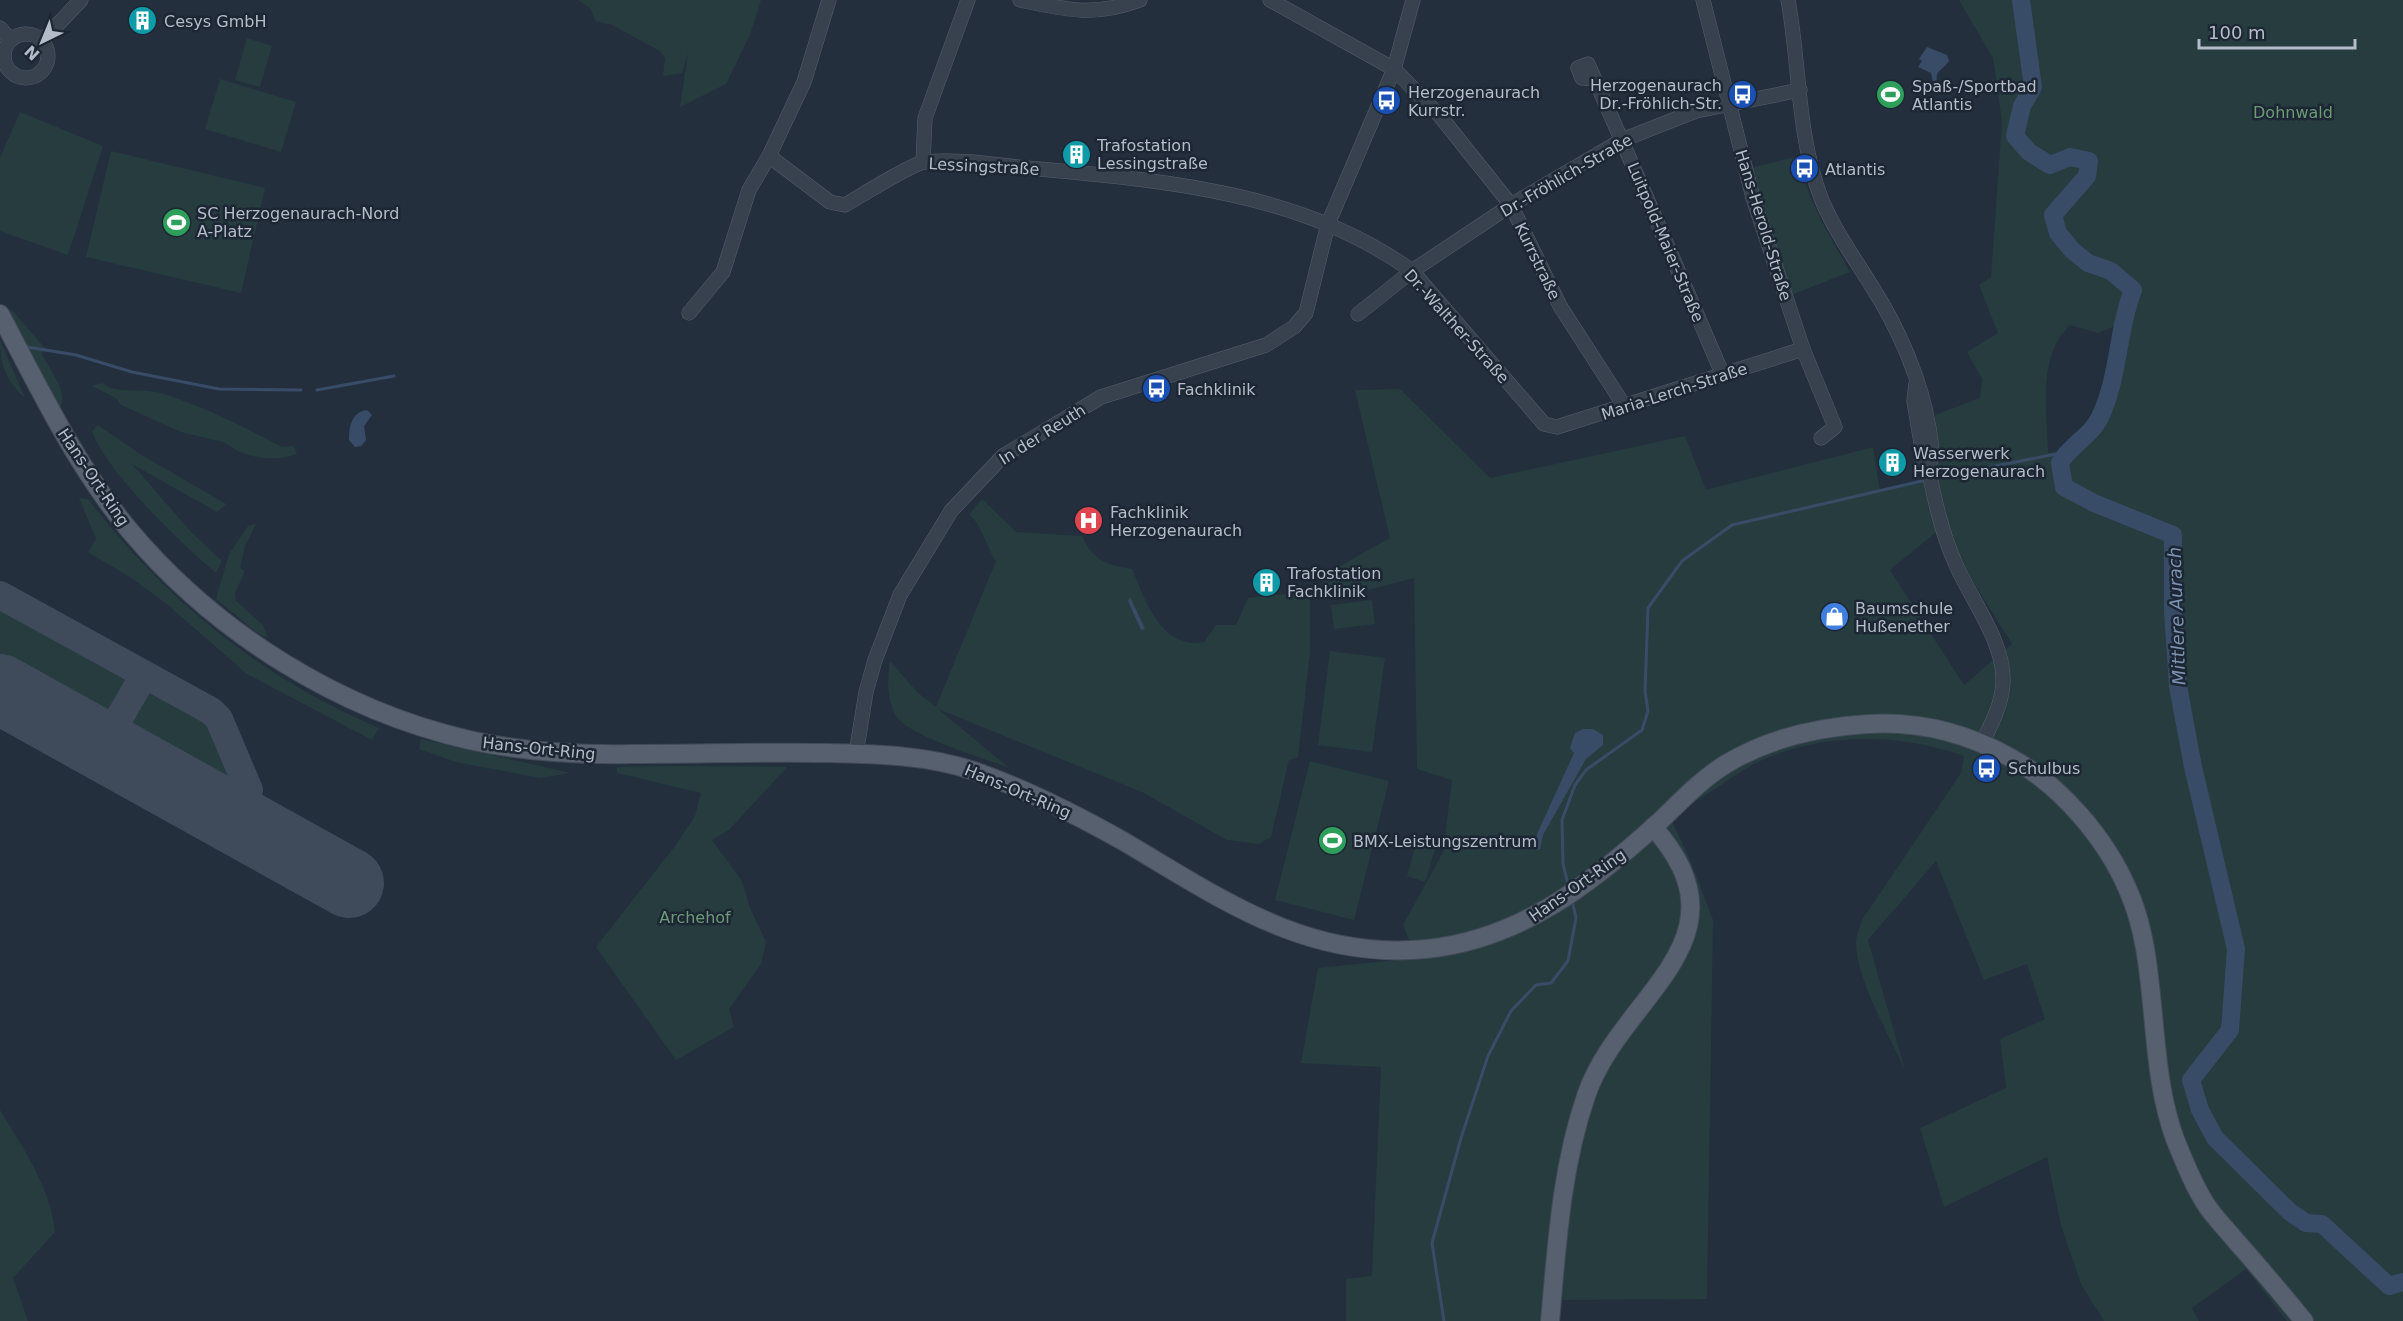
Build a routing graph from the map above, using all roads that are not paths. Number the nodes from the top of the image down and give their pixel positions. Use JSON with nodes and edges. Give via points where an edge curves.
{"nodes":[{"id":1,"x":81,"y":0,"type":"edge"},
{"id":2,"x":829,"y":0,"type":"edge"},
{"id":3,"x":968,"y":0,"type":"edge"},
{"id":4,"x":1020,"y":0,"type":"edge"},
{"id":5,"x":1140,"y":0,"type":"edge"},
{"id":6,"x":1270,"y":0,"type":"edge"},
{"id":7,"x":1413,"y":0,"type":"edge"},
{"id":8,"x":1703,"y":0,"type":"edge"},
{"id":9,"x":1788,"y":0,"type":"edge"},
{"id":10,"x":0,"y":28,"type":"edge"},
{"id":11,"x":11,"y":40,"type":"junction"},
{"id":12,"x":42,"y":41,"type":"junction"},
{"id":13,"x":1394,"y":69,"type":"junction"},
{"id":14,"x":1594,"y":79,"type":"dead end"},
{"id":15,"x":1800,"y":90,"type":"junction"},
{"id":16,"x":1730,"y":105,"type":"junction"},
{"id":17,"x":1622,"y":140,"type":"junction"},
{"id":18,"x":769,"y":156,"type":"junction"},
{"id":19,"x":923,"y":162,"type":"junction"},
{"id":20,"x":1510,"y":205,"type":"junction"},
{"id":21,"x":1328,"y":224,"type":"junction"},
{"id":22,"x":1412,"y":271,"type":"junction"},
{"id":23,"x":689,"y":313,"type":"dead end"},
{"id":24,"x":0,"y":314,"type":"edge"},
{"id":25,"x":1358,"y":314,"type":"dead end"},
{"id":26,"x":1803,"y":349,"type":"junction"},
{"id":27,"x":1722,"y":373,"type":"junction"},
{"id":28,"x":1625,"y":406,"type":"junction"},
{"id":29,"x":1544,"y":424,"type":"joint"},
{"id":30,"x":1821,"y":438,"type":"dead end"},
{"id":31,"x":1982,"y":743,"type":"junction"},
{"id":32,"x":856,"y":753,"type":"junction"},
{"id":33,"x":1653,"y":827,"type":"junction"},
{"id":34,"x":1550,"y":1321,"type":"edge"},
{"id":35,"x":2304,"y":1321,"type":"edge"}],
"edges":[{"from":1,"to":12,"type":"street"},
{"from":2,"to":18,"type":"street","via":[[804,82]]},
{"from":3,"to":19,"type":"street","via":[[925,118]]},
{"from":4,"to":5,"type":"street","via":[[1067,10],[1112,10]]},
{"from":6,"to":13,"type":"street","name":"Kurrstraße"},
{"from":7,"to":13,"type":"street"},
{"from":8,"to":16,"type":"street","name":"Hans-Herold-Straße"},
{"from":9,"to":15,"type":"street"},
{"from":10,"to":11,"type":"street"},
{"from":11,"to":12,"type":"street","via":[[24,34]]},
{"from":11,"to":12,"type":"street","via":[[4,53],[7,68],[16,76],[27,78],[39,73],[47,63]]},
{"from":13,"to":20,"type":"street","name":"Kurrstraße","via":[[1448,125]]},
{"from":13,"to":21,"type":"street"},
{"from":14,"to":17,"type":"street","name":"Luitpold-Maier-Straße"},
{"from":15,"to":16,"type":"street","name":"Dr.-Fröhlich-Straße"},
{"from":15,"to":31,"type":"street","via":[[1812,166],[1822,201],[1837,233],[1896,329],[1916,384],[1914,401],[1924,461],[1955,563],[1998,645],[2001,696]]},
{"from":16,"to":17,"type":"street","name":"Dr.-Fröhlich-Straße","via":[[1696,111]]},
{"from":16,"to":26,"type":"street","name":"Hans-Herold-Straße","via":[[1753,198]]},
{"from":17,"to":20,"type":"street","name":"Dr.-Fröhlich-Straße"},
{"from":17,"to":27,"type":"street","name":"Luitpold-Maier-Straße"},
{"from":18,"to":19,"type":"street","name":"Lessingstraße","via":[[830,202],[845,205]]},
{"from":18,"to":23,"type":"street","via":[[748,190],[723,272]]},
{"from":19,"to":21,"type":"street","name":"Lessingstraße","via":[[1186,186],[1264,202]]},
{"from":20,"to":22,"type":"street","name":"Dr.-Fröhlich-Straße"},
{"from":20,"to":28,"type":"street","name":"Kurrstraße","via":[[1560,306]]},
{"from":21,"to":22,"type":"street","name":"Dr.-Walther-Straße","via":[[1395,258]]},
{"from":21,"to":32,"type":"street","name":"In der Reuth","via":[[1306,312],[1294,327],[1266,345],[1101,397],[1003,456],[951,511],[900,595],[866,692]]},
{"from":22,"to":25,"type":"street","name":"Dr.-Fröhlich-Straße"},
{"from":22,"to":29,"type":"street","name":"Dr.-Walther-Straße"},
{"from":24,"to":32,"type":"main road","name":"Hans-Ort-Ring","via":[[58,424],[130,531],[216,615],[312,680],[363,704],[467,740],[563,753]]},
{"from":26,"to":27,"type":"street","name":"Maria-Lerch-Straße"},
{"from":26,"to":30,"type":"street","name":"Hans-Herold-Straße","via":[[1835,427]]},
{"from":27,"to":28,"type":"street","name":"Maria-Lerch-Straße"},
{"from":28,"to":29,"type":"street","name":"Maria-Lerch-Straße","via":[[1557,428]]},
{"from":31,"to":33,"type":"main road","name":"Hans-Ort-Ring","via":[[1904,722],[1824,728],[1792,735],[1731,761],[1702,780]]},
{"from":31,"to":35,"type":"main road","name":"Hans-Ort-Ring","via":[[2027,767],[2067,802],[2108,854],[2128,890],[2146,953],[2159,1073],[2174,1135],[2206,1205]]},
{"from":32,"to":33,"type":"main road","name":"Hans-Ort-Ring","via":[[915,757],[966,768],[1016,787],[1119,839],[1274,927],[1309,938],[1390,951],[1463,943],[1538,915],[1606,869]]},
{"from":33,"to":34,"type":"main road","via":[[1681,864],[1690,888],[1692,910],[1687,935],[1668,970],[1611,1045],[1587,1093],[1568,1161]]}]}
